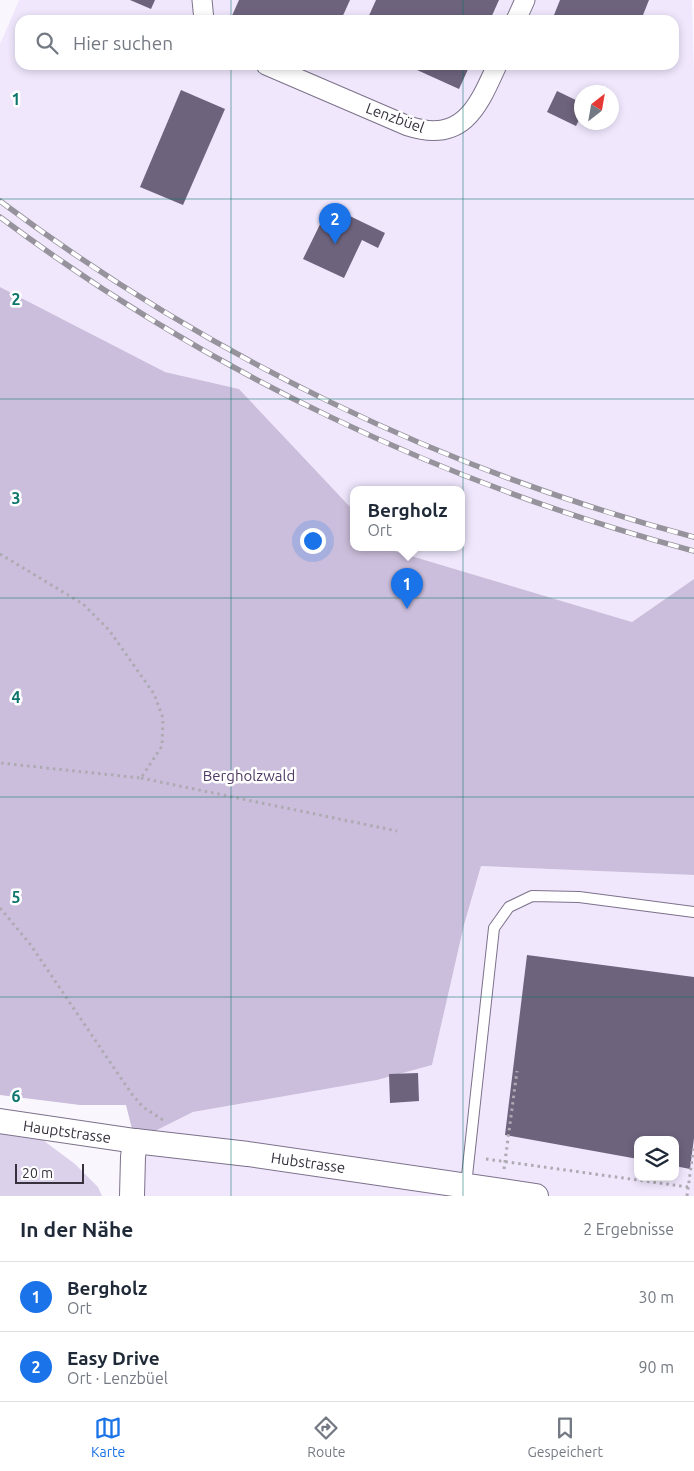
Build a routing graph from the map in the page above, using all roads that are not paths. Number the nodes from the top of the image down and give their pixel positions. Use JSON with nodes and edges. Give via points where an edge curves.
{"nodes":[{"id":1,"x":202,"y":0,"type":"edge"},
{"id":2,"x":525,"y":0,"type":"edge"},
{"id":3,"x":202,"y":15,"type":"edge"},
{"id":4,"x":518,"y":15,"type":"edge"},
{"id":5,"x":278,"y":70,"type":"edge"},
{"id":6,"x":494,"y":70,"type":"edge"},
{"id":7,"x":694,"y":912,"type":"edge"},
{"id":8,"x":0,"y":1122,"type":"edge"},
{"id":9,"x":134,"y":1141,"type":"junction"},
{"id":10,"x":466,"y":1185,"type":"junction"},
{"id":11,"x":440,"y":1189,"type":"edge"},
{"id":12,"x":132,"y":1196,"type":"edge"},
{"id":13,"x":536,"y":1196,"type":"edge"}],
"edges":[{"from":1,"to":3,"type":"street"},
{"from":2,"to":4,"type":"street"},
{"from":5,"to":6,"type":"street","name":"Lenzbüel","via":[[408,126],[430,131],[453,126],[470,115],[482,98]]},
{"from":7,"to":10,"type":"lane","via":[[578,897],[532,896],[509,907],[494,928]]},
{"from":8,"to":9,"type":"street","name":"Hauptstrasse"},
{"from":9,"to":11,"type":"street","name":"Hubstrasse","via":[[248,1154]]},
{"from":9,"to":12,"type":"street"},
{"from":10,"to":11,"type":"street","name":"Hubstrasse"},
{"from":10,"to":13,"type":"street","name":"Hubstrasse"}]}
